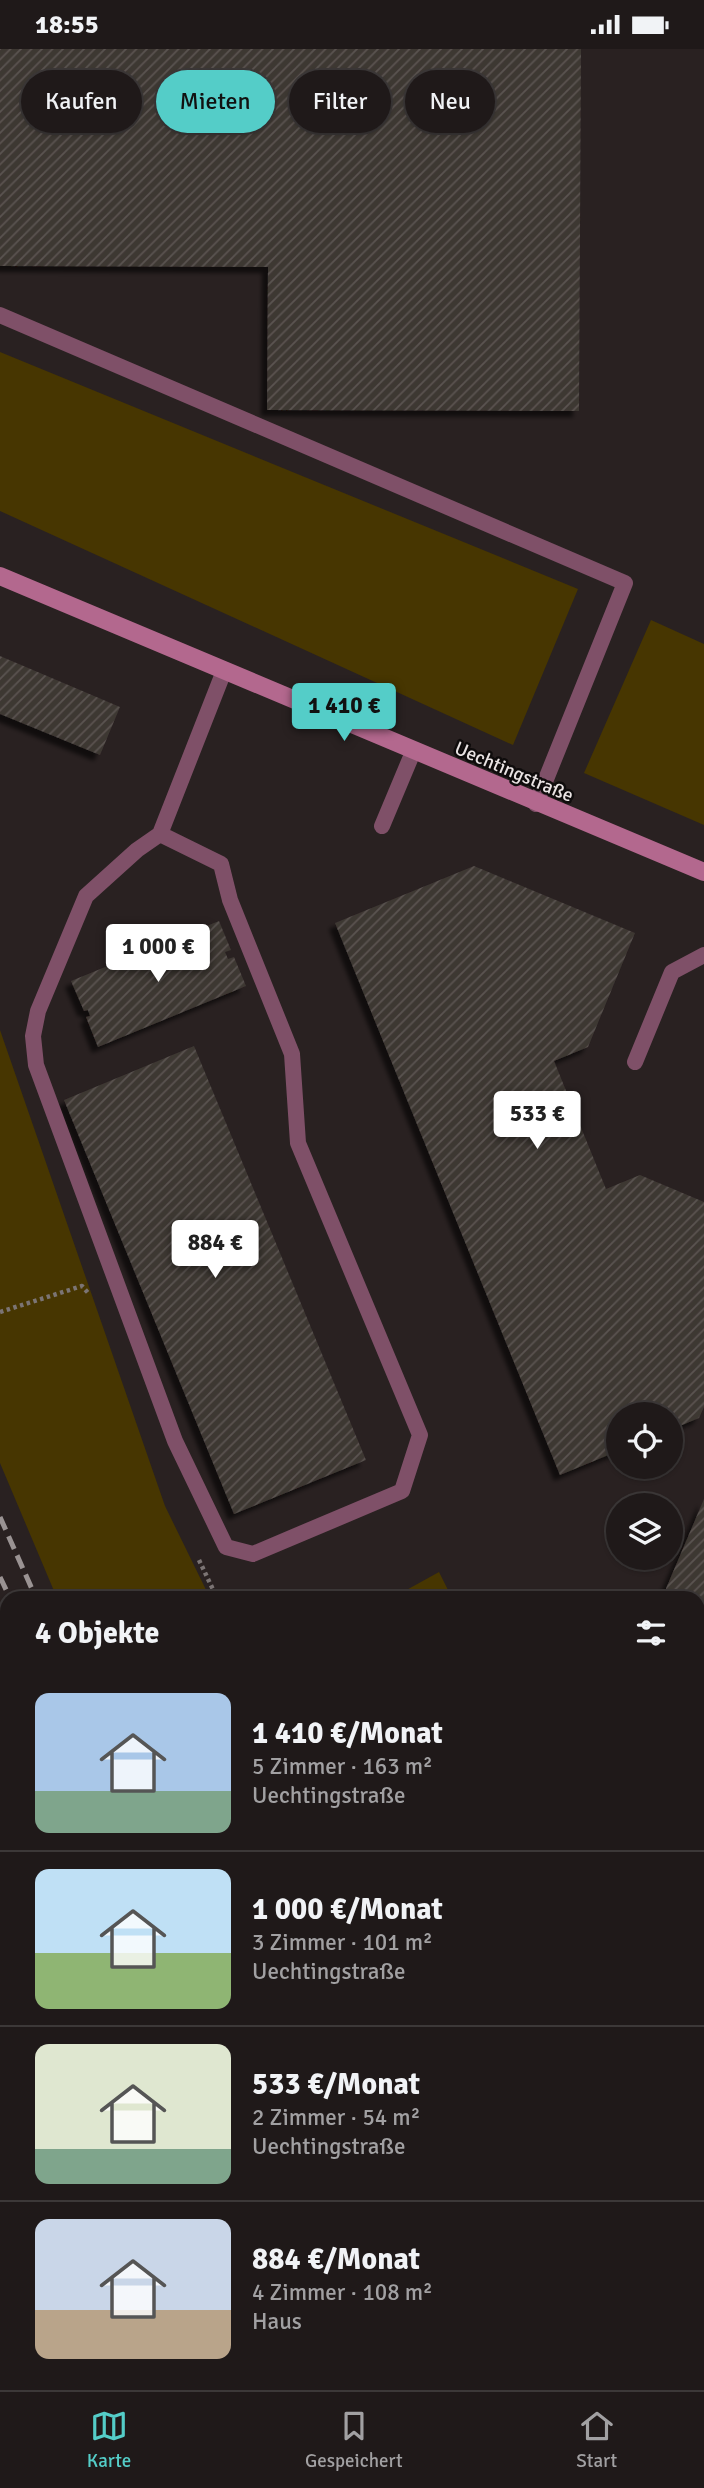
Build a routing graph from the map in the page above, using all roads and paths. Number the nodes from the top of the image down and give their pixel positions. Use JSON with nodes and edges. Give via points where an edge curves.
{"nodes":[{"id":1,"x":0,"y":315,"type":"edge"},
{"id":2,"x":0,"y":576,"type":"edge"},
{"id":3,"x":224,"y":671,"type":"junction"},
{"id":4,"x":413,"y":752,"type":"junction"},
{"id":5,"x":536,"y":804,"type":"junction"},
{"id":6,"x":382,"y":826,"type":"dead end"},
{"id":7,"x":160,"y":834,"type":"junction"},
{"id":8,"x":704,"y":872,"type":"edge"},
{"id":9,"x":704,"y":955,"type":"edge"},
{"id":10,"x":635,"y":1062,"type":"dead end"},
{"id":11,"x":92,"y":1297,"type":"dead end"},
{"id":12,"x":0,"y":1312,"type":"edge"},
{"id":13,"x":193,"y":1548,"type":"dead end"},
{"id":14,"x":214,"y":1591,"type":"edge"}],
"edges":[{"from":1,"to":5,"type":"lane","via":[[625,583]]},
{"from":2,"to":3,"type":"street","name":"Uechtingstraße"},
{"from":3,"to":4,"type":"street","name":"Uechtingstraße"},
{"from":3,"to":7,"type":"lane"},
{"from":4,"to":5,"type":"street","name":"Uechtingstraße"},
{"from":4,"to":6,"type":"lane"},
{"from":5,"to":8,"type":"street","name":"Uechtingstraße"},
{"from":7,"to":7,"type":"lane","via":[[86,896],[38,1011],[33,1037],[36,1065],[175,1441],[226,1547],[253,1554],[402,1492],[420,1435],[298,1143],[292,1054],[230,900],[221,864]]},
{"from":9,"to":10,"type":"lane","via":[[672,972]]},
{"from":11,"to":12,"type":"path","via":[[82,1286]]},
{"from":13,"to":14,"type":"path"}]}
